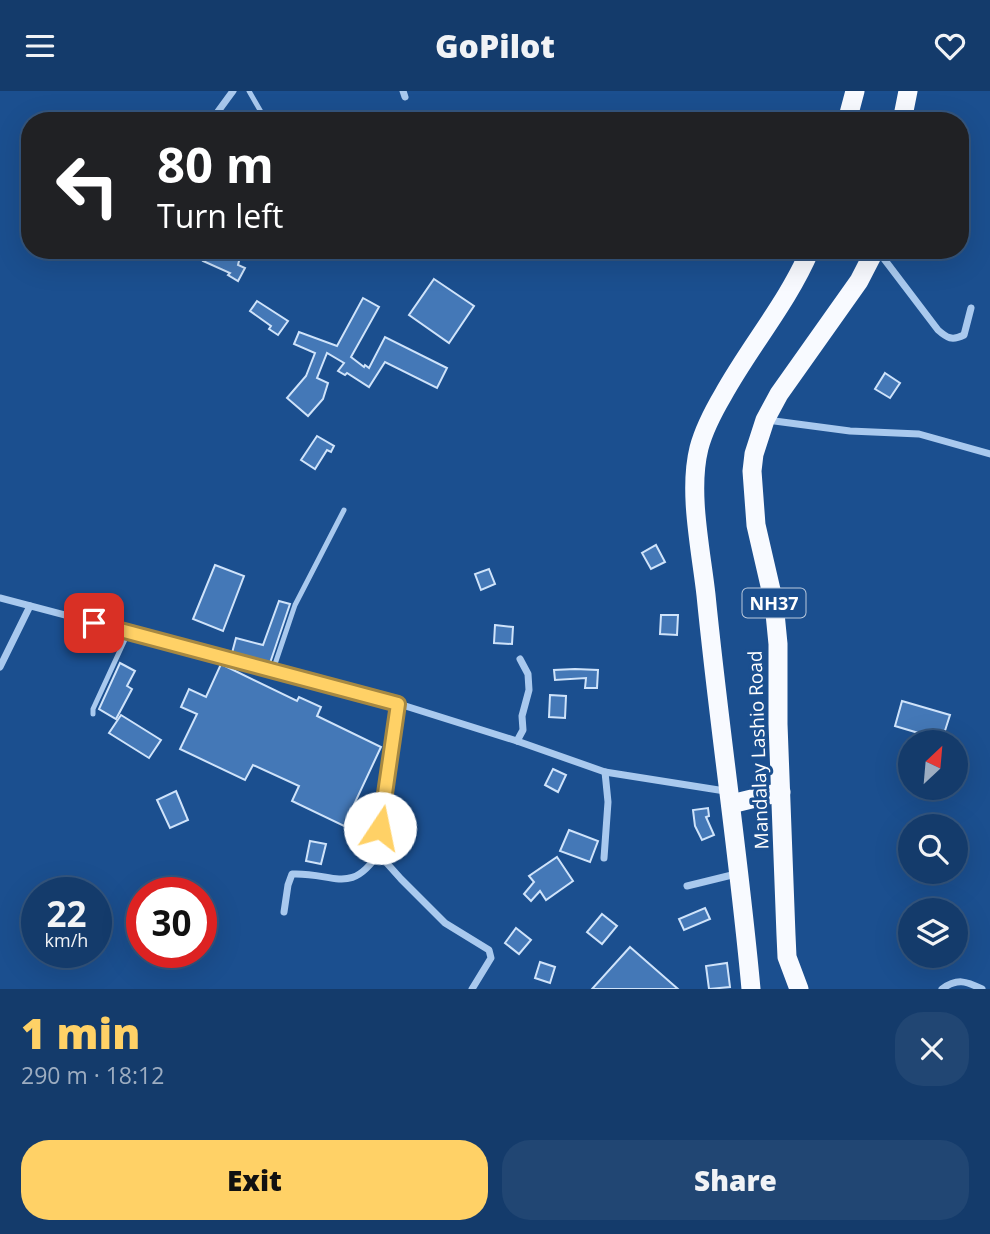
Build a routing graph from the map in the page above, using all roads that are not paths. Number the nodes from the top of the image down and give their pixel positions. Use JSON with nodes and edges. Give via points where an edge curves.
{"nodes":[{"id":1,"x":233,"y":91,"type":"edge"},
{"id":2,"x":249,"y":91,"type":"edge"},
{"id":3,"x":855,"y":91,"type":"edge"},
{"id":4,"x":908,"y":91,"type":"edge"},
{"id":5,"x":218,"y":112,"type":"edge"},
{"id":6,"x":261,"y":112,"type":"edge"},
{"id":7,"x":849,"y":112,"type":"edge"},
{"id":8,"x":904,"y":112,"type":"edge"},
{"id":9,"x":806,"y":259,"type":"edge"},
{"id":10,"x":871,"y":259,"type":"edge"},
{"id":11,"x":883,"y":259,"type":"edge"},
{"id":12,"x":971,"y":308,"type":"dead end"},
{"id":13,"x":765,"y":420,"type":"junction"},
{"id":14,"x":990,"y":454,"type":"edge"},
{"id":15,"x":344,"y":510,"type":"dead end"},
{"id":16,"x":0,"y":598,"type":"edge"},
{"id":17,"x":30,"y":606,"type":"junction"},
{"id":18,"x":128,"y":632,"type":"junction"},
{"id":19,"x":520,"y":659,"type":"dead end"},
{"id":20,"x":0,"y":667,"type":"edge"},
{"id":21,"x":273,"y":670,"type":"junction"},
{"id":22,"x":398,"y":704,"type":"junction"},
{"id":23,"x":93,"y":714,"type":"dead end"},
{"id":24,"x":517,"y":741,"type":"junction"},
{"id":25,"x":604,"y":772,"type":"junction"},
{"id":26,"x":781,"y":792,"type":"junction"},
{"id":27,"x":730,"y":798,"type":"junction"},
{"id":28,"x":380,"y":851,"type":"junction"},
{"id":29,"x":604,"y":858,"type":"dead end"},
{"id":30,"x":740,"y":873,"type":"junction"},
{"id":31,"x":687,"y":885,"type":"dead end"},
{"id":32,"x":284,"y":912,"type":"dead end"},
{"id":33,"x":472,"y":989,"type":"edge"},
{"id":34,"x":751,"y":989,"type":"edge"},
{"id":35,"x":799,"y":989,"type":"edge"},
{"id":36,"x":942,"y":989,"type":"edge"},
{"id":37,"x":982,"y":989,"type":"edge"}],
"edges":[{"from":1,"to":5,"type":"street"},
{"from":2,"to":6,"type":"lane"},
{"from":3,"to":7,"type":"highway"},
{"from":4,"to":8,"type":"highway"},
{"from":9,"to":27,"type":"highway","name":"Mandalay Lashio Road","via":[[716,407],[695,471]]},
{"from":10,"to":13,"type":"highway","name":"Mandalay Lashio Road","number":"NH37"},
{"from":11,"to":12,"type":"street","via":[[948,338],[964,335]]},
{"from":13,"to":14,"type":"street","via":[[850,431],[919,433]]},
{"from":13,"to":26,"type":"highway","name":"Mandalay Lashio Road","number":"NH37","via":[[752,471],[756,525],[776,621]]},
{"from":15,"to":21,"type":"lane","via":[[295,605]]},
{"from":16,"to":17,"type":"street"},
{"from":17,"to":18,"type":"street"},
{"from":17,"to":20,"type":"street"},
{"from":18,"to":21,"type":"street"},
{"from":18,"to":23,"type":"lane"},
{"from":19,"to":24,"type":"street","via":[[528,674],[529,690]]},
{"from":21,"to":22,"type":"street"},
{"from":22,"to":24,"type":"street"},
{"from":22,"to":28,"type":"street"},
{"from":24,"to":25,"type":"street"},
{"from":25,"to":27,"type":"street"},
{"from":25,"to":29,"type":"street","via":[[608,802]]},
{"from":26,"to":27,"type":"highway"},
{"from":26,"to":35,"type":"highway","name":"Mandalay Lashio Road","number":"NH37","via":[[787,957]]},
{"from":27,"to":30,"type":"highway","name":"Mandalay Lashio Road"},
{"from":28,"to":32,"type":"street","via":[[356,877],[341,880],[292,874]]},
{"from":28,"to":33,"type":"street","via":[[392,870],[445,923],[489,950],[491,958]]},
{"from":30,"to":31,"type":"street"},
{"from":30,"to":34,"type":"highway","name":"Mandalay Lashio Road"},
{"from":36,"to":37,"type":"street","via":[[958,981]]}]}
